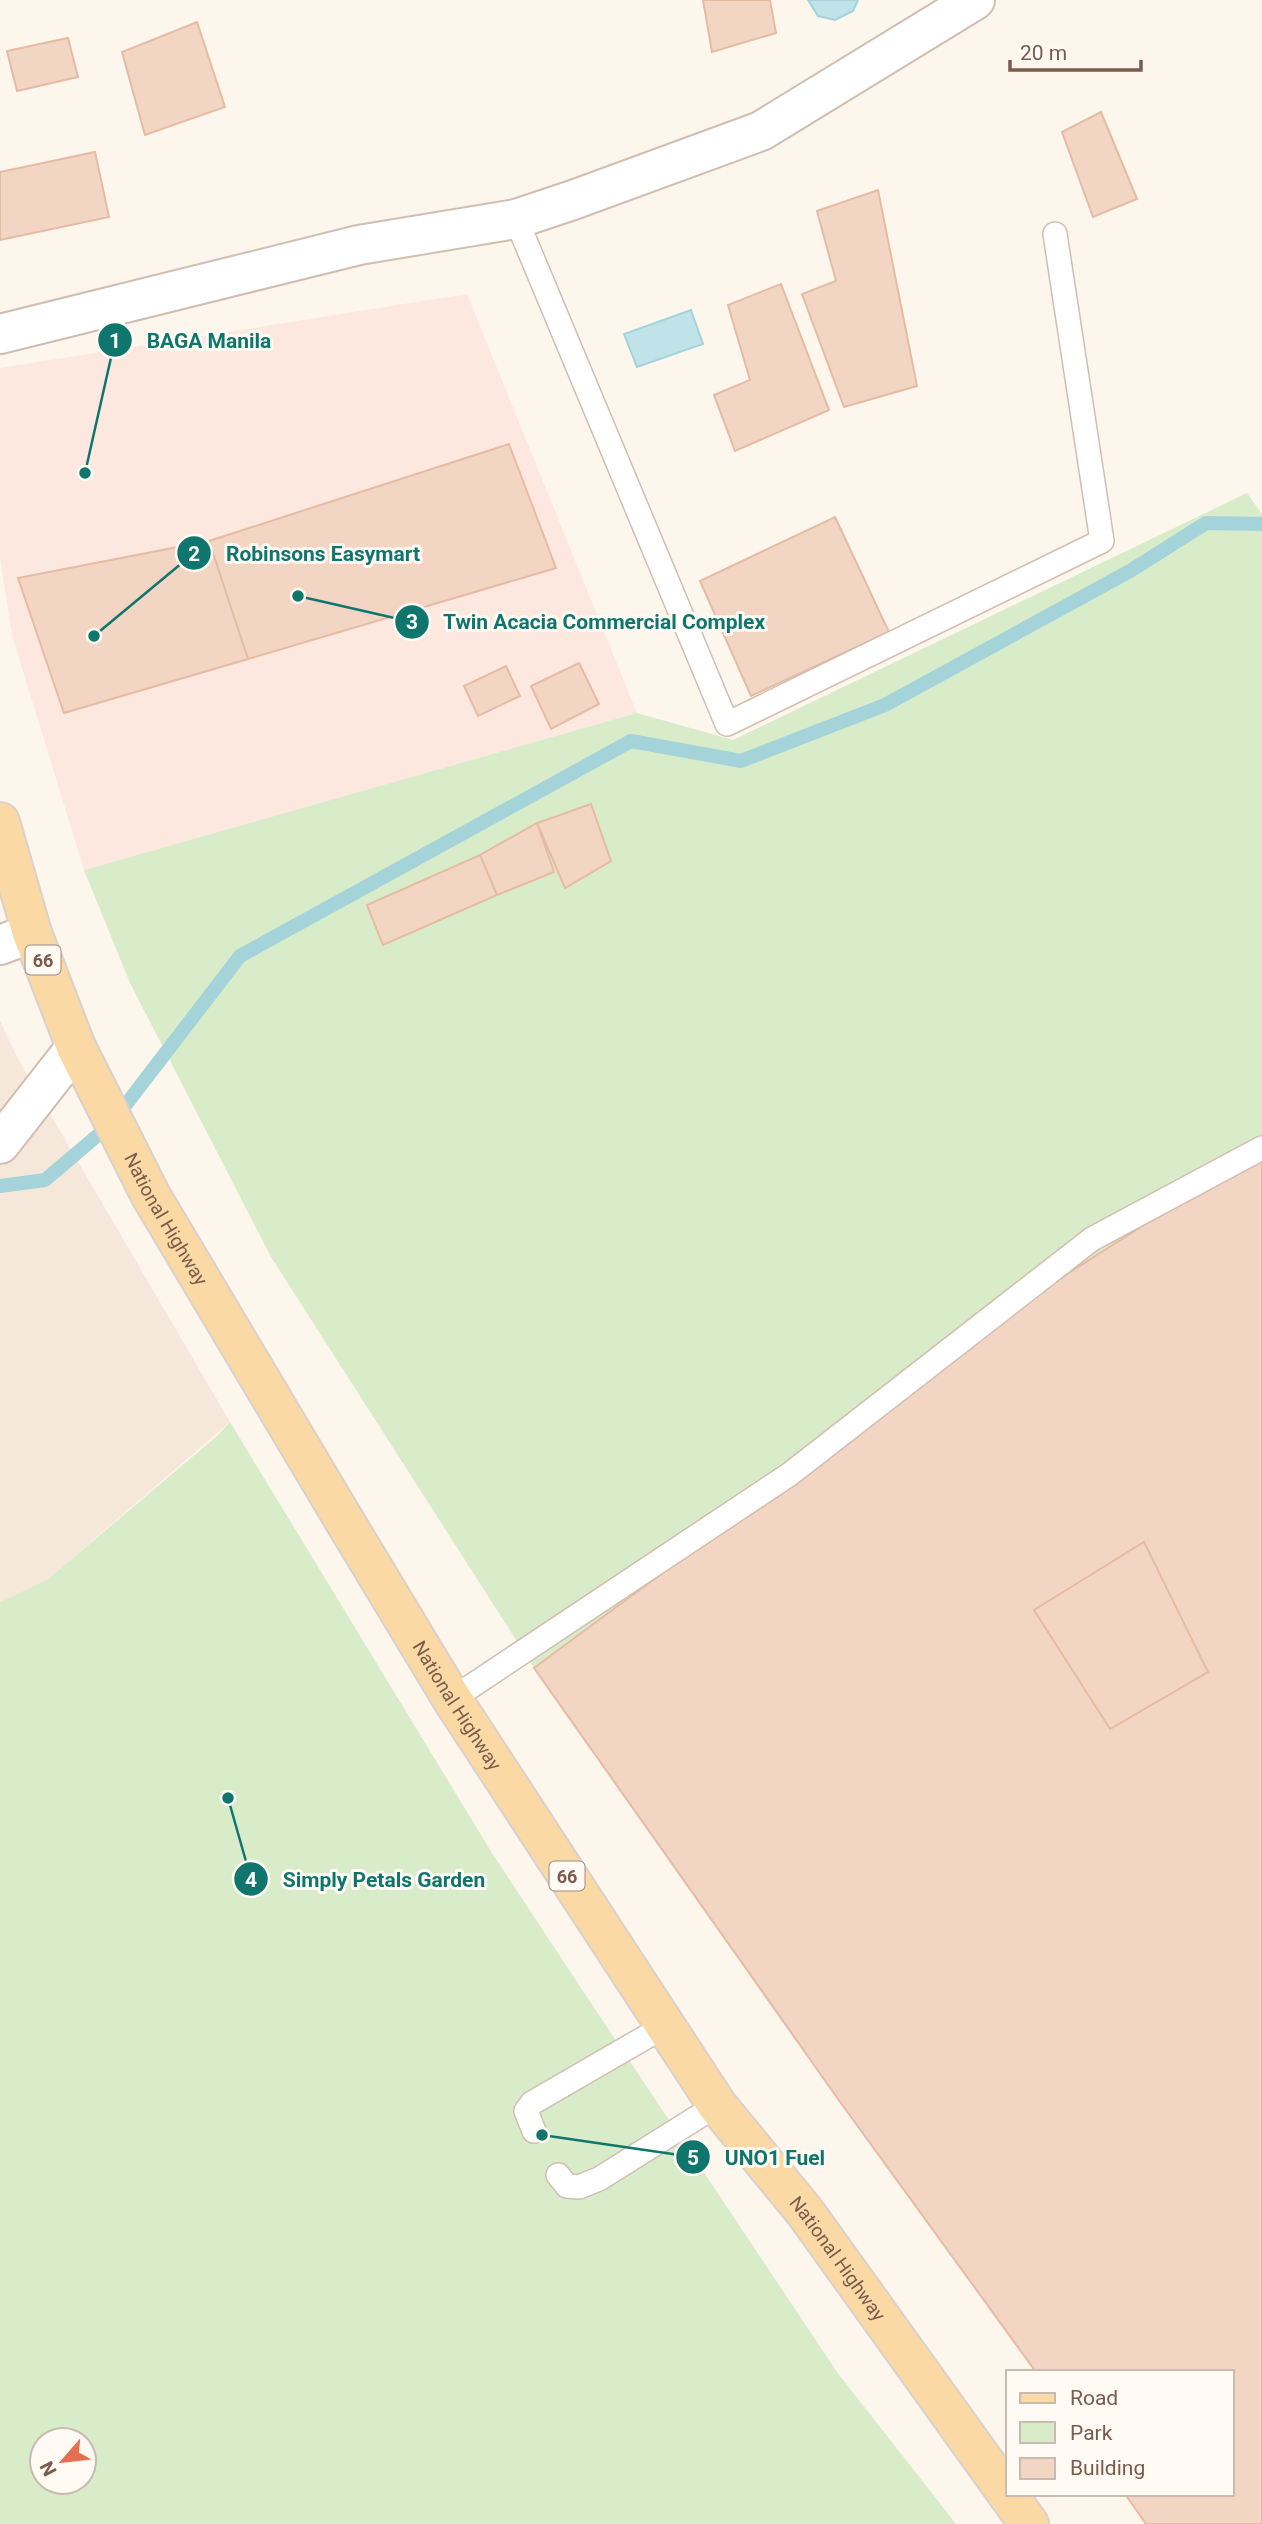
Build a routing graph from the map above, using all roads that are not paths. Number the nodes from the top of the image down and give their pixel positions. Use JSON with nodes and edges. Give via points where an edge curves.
{"nodes":[{"id":1,"x":975,"y":0,"type":"edge"},
{"id":2,"x":516,"y":219,"type":"junction"},
{"id":3,"x":1055,"y":234,"type":"dead end"},
{"id":4,"x":0,"y":334,"type":"edge"},
{"id":5,"x":0,"y":822,"type":"edge"},
{"id":6,"x":16,"y":939,"type":"edge"},
{"id":7,"x":76,"y":1047,"type":"junction"},
{"id":8,"x":0,"y":1144,"type":"edge"},
{"id":9,"x":1262,"y":1147,"type":"edge"},
{"id":10,"x":452,"y":1699,"type":"junction"},
{"id":11,"x":665,"y":2026,"type":"junction"},
{"id":12,"x":717,"y":2105,"type":"junction"},
{"id":13,"x":534,"y":2131,"type":"dead end"},
{"id":14,"x":558,"y":2175,"type":"dead end"},
{"id":15,"x":1006,"y":2492,"type":"edge"},
{"id":16,"x":1009,"y":2496,"type":"edge"},
{"id":17,"x":1029,"y":2524,"type":"edge"}],
"edges":[{"from":1,"to":2,"type":"street","via":[[761,131]]},
{"from":2,"to":3,"type":"lane","via":[[727,724],[1102,541]]},
{"from":2,"to":4,"type":"street","via":[[359,245]]},
{"from":5,"to":6,"type":"main road","name":"National Highway","number":"66"},
{"from":6,"to":7,"type":"main road","name":"National Highway","number":"66"},
{"from":7,"to":8,"type":"street"},
{"from":7,"to":10,"type":"main road","name":"National Highway","number":"66","via":[[151,1196]]},
{"from":9,"to":10,"type":"lane","via":[[1092,1239],[790,1474]]},
{"from":10,"to":11,"type":"main road","name":"National Highway","number":"66"},
{"from":11,"to":12,"type":"main road","name":"National Highway","number":"66"},
{"from":11,"to":13,"type":"lane","via":[[531,2103],[526,2111]]},
{"from":12,"to":14,"type":"lane","via":[[599,2179],[579,2187],[567,2186]]},
{"from":12,"to":15,"type":"main road","name":"National Highway","number":"66","via":[[804,2212]]},
{"from":16,"to":17,"type":"main road","name":"National Highway","number":"66"}]}
